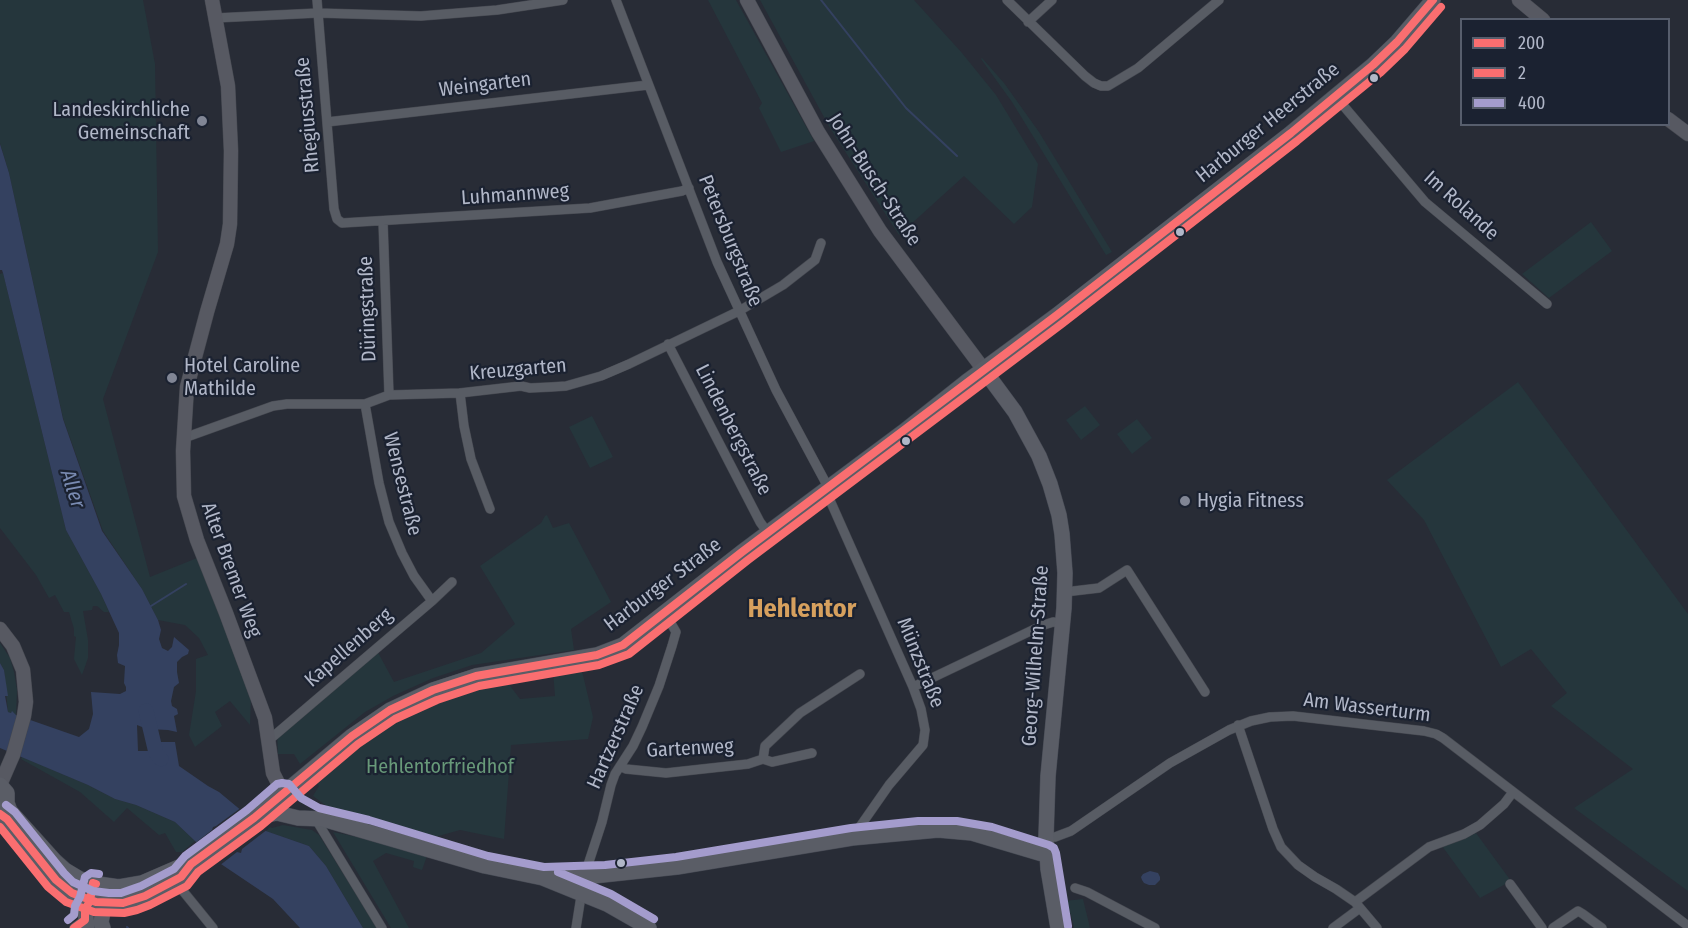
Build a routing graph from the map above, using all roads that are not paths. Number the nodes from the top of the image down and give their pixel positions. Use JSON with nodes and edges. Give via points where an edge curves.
{"nodes":[{"id":1,"x":212,"y":0,"type":"edge"},
{"id":2,"x":317,"y":0,"type":"edge"},
{"id":3,"x":563,"y":0,"type":"edge"},
{"id":4,"x":616,"y":0,"type":"edge"},
{"id":5,"x":747,"y":0,"type":"edge"},
{"id":6,"x":1007,"y":0,"type":"edge"},
{"id":7,"x":1052,"y":0,"type":"edge"},
{"id":8,"x":1219,"y":0,"type":"edge"},
{"id":9,"x":1433,"y":0,"type":"edge"},
{"id":10,"x":1519,"y":0,"type":"edge"},
{"id":11,"x":318,"y":13,"type":"junction"},
{"id":12,"x":216,"y":18,"type":"junction"},
{"id":13,"x":1541,"y":18,"type":"edge"},
{"id":14,"x":1028,"y":22,"type":"junction"},
{"id":15,"x":648,"y":85,"type":"junction"},
{"id":16,"x":1336,"y":97,"type":"junction"},
{"id":17,"x":1670,"y":120,"type":"edge"},
{"id":18,"x":327,"y":122,"type":"junction"},
{"id":19,"x":1688,"y":134,"type":"edge"},
{"id":20,"x":689,"y":188,"type":"junction"},
{"id":21,"x":383,"y":221,"type":"junction"},
{"id":22,"x":342,"y":223,"type":"joint"},
{"id":23,"x":821,"y":243,"type":"dead end"},
{"id":24,"x":1118,"y":268,"type":"joint"},
{"id":25,"x":1547,"y":304,"type":"dead end"},
{"id":26,"x":739,"y":311,"type":"junction"},
{"id":27,"x":668,"y":344,"type":"junction"},
{"id":28,"x":984,"y":370,"type":"junction"},
{"id":29,"x":459,"y":393,"type":"junction"},
{"id":30,"x":389,"y":395,"type":"junction"},
{"id":31,"x":365,"y":404,"type":"junction"},
{"id":32,"x":183,"y":438,"type":"junction"},
{"id":33,"x":826,"y":488,"type":"junction"},
{"id":34,"x":490,"y":509,"type":"dead end"},
{"id":35,"x":768,"y":533,"type":"junction"},
{"id":36,"x":452,"y":582,"type":"dead end"},
{"id":37,"x":1065,"y":592,"type":"junction"},
{"id":38,"x":432,"y":601,"type":"junction"},
{"id":39,"x":665,"y":613,"type":"junction"},
{"id":40,"x":1063,"y":623,"type":"junction"},
{"id":41,"x":0,"y":629,"type":"edge"},
{"id":42,"x":860,"y":674,"type":"dead end"},
{"id":43,"x":913,"y":687,"type":"junction"},
{"id":44,"x":1205,"y":692,"type":"dead end"},
{"id":45,"x":1238,"y":725,"type":"junction"},
{"id":46,"x":269,"y":740,"type":"junction"},
{"id":47,"x":812,"y":753,"type":"dead end"},
{"id":48,"x":763,"y":759,"type":"junction"},
{"id":49,"x":620,"y":766,"type":"junction"},
{"id":50,"x":0,"y":785,"type":"edge"},
{"id":51,"x":1513,"y":792,"type":"junction"},
{"id":52,"x":283,"y":793,"type":"junction"},
{"id":53,"x":2,"y":809,"type":"edge"},
{"id":54,"x":254,"y":818,"type":"junction"},
{"id":55,"x":315,"y":818,"type":"junction"},
{"id":56,"x":1046,"y":837,"type":"junction"},
{"id":57,"x":852,"y":838,"type":"junction"},
{"id":58,"x":1046,"y":855,"type":"junction"},
{"id":59,"x":194,"y":862,"type":"junction"},
{"id":60,"x":606,"y":875,"type":"junction"},
{"id":61,"x":585,"y":877,"type":"junction"},
{"id":62,"x":543,"y":878,"type":"junction"},
{"id":63,"x":174,"y":880,"type":"junction"},
{"id":64,"x":86,"y":881,"type":"junction"},
{"id":65,"x":1510,"y":885,"type":"dead end"},
{"id":66,"x":1076,"y":888,"type":"dead end"},
{"id":67,"x":582,"y":893,"type":"junction"},
{"id":68,"x":90,"y":901,"type":"junction"},
{"id":69,"x":109,"y":903,"type":"junction"},
{"id":70,"x":607,"y":904,"type":"junction"},
{"id":71,"x":1358,"y":905,"type":"junction"},
{"id":72,"x":85,"y":926,"type":"edge"},
{"id":73,"x":1688,"y":926,"type":"edge"},
{"id":74,"x":103,"y":928,"type":"edge"},
{"id":75,"x":213,"y":928,"type":"edge"},
{"id":76,"x":382,"y":928,"type":"edge"},
{"id":77,"x":576,"y":928,"type":"edge"},
{"id":78,"x":649,"y":928,"type":"edge"},
{"id":79,"x":1058,"y":928,"type":"edge"},
{"id":80,"x":1155,"y":928,"type":"edge"},
{"id":81,"x":1333,"y":928,"type":"edge"},
{"id":82,"x":1377,"y":928,"type":"edge"},
{"id":83,"x":1542,"y":928,"type":"edge"},
{"id":84,"x":1553,"y":928,"type":"edge"},
{"id":85,"x":1602,"y":928,"type":"edge"}],
"edges":[{"from":1,"to":12,"type":"street","name":"Alter Bremer Weg"},
{"from":2,"to":11,"type":"street","name":"Rhegiusstraße"},
{"from":3,"to":11,"type":"street","via":[[421,16]]},
{"from":4,"to":15,"type":"street","name":"Petersburgstraße"},
{"from":5,"to":28,"type":"street","name":"John-Busch-Straße","via":[[818,132],[880,231]]},
{"from":6,"to":14,"type":"street"},
{"from":7,"to":14,"type":"street"},
{"from":8,"to":14,"type":"street","via":[[1138,68],[1108,86],[1094,83]]},
{"from":9,"to":16,"type":"main road","name":"Harburger Heerstraße","via":[[1397,42]]},
{"from":10,"to":13,"type":"street"},
{"from":11,"to":12,"type":"street"},
{"from":11,"to":18,"type":"street","name":"Rhegiusstraße"},
{"from":12,"to":32,"type":"street","name":"Alter Bremer Weg","via":[[230,109],[230,224],[188,387]]},
{"from":15,"to":18,"type":"street","name":"Weingarten"},
{"from":15,"to":20,"type":"street","name":"Petersburgstraße"},
{"from":16,"to":24,"type":"main road","name":"Harburger Heerstraße"},
{"from":16,"to":25,"type":"street","name":"Im Rolande","via":[[1425,202]]},
{"from":17,"to":19,"type":"street"},
{"from":18,"to":22,"type":"street","name":"Rhegiusstraße","via":[[334,208]]},
{"from":20,"to":21,"type":"street","name":"Luhmannweg","via":[[590,208]]},
{"from":20,"to":26,"type":"street","name":"Petersburgstraße"},
{"from":21,"to":22,"type":"street","name":"Luhmannweg"},
{"from":21,"to":30,"type":"street","name":"Düringstraße"},
{"from":23,"to":26,"type":"street","name":"Kreuzgarten","via":[[815,260]]},
{"from":24,"to":28,"type":"main road","name":"Harburger Straße"},
{"from":26,"to":27,"type":"street","name":"Kreuzgarten"},
{"from":26,"to":33,"type":"street","name":"Petersburgstraße"},
{"from":27,"to":29,"type":"street","name":"Kreuzgarten","via":[[601,376],[566,386]]},
{"from":27,"to":35,"type":"street","name":"Lindenbergstraße"},
{"from":28,"to":33,"type":"main road","name":"Harburger Straße"},
{"from":28,"to":37,"type":"main road","name":"Georg-Wilhelm-Straße","via":[[1015,412],[1042,462],[1059,514]]},
{"from":29,"to":30,"type":"street","name":"Kreuzgarten"},
{"from":29,"to":34,"type":"street","via":[[471,459]]},
{"from":30,"to":31,"type":"street","name":"Kreuzgarten"},
{"from":31,"to":32,"type":"street","name":"Kreuzgarten","via":[[273,406]]},
{"from":31,"to":38,"type":"street","name":"Wensestraße","via":[[389,522],[414,576]]},
{"from":32,"to":46,"type":"street","name":"Alter Bremer Weg","via":[[184,496],[191,521],[258,698]]},
{"from":33,"to":35,"type":"main road","name":"Harburger Straße"},
{"from":33,"to":43,"type":"street","name":"Münzstraße"},
{"from":35,"to":39,"type":"main road","name":"Harburger Straße"},
{"from":36,"to":38,"type":"street","name":"Kapellenberg"},
{"from":37,"to":40,"type":"main road","name":"Georg-Wilhelm-Straße"},
{"from":37,"to":44,"type":"street","via":[[1099,588],[1127,570]]},
{"from":38,"to":46,"type":"street","name":"Kapellenberg"},
{"from":39,"to":49,"type":"street","name":"Hartzerstraße","via":[[676,632],[672,646],[642,727]]},
{"from":39,"to":52,"type":"main road","name":"Harburger Straße","via":[[630,641],[607,652],[476,676],[411,699],[370,722]]},
{"from":40,"to":43,"type":"street","via":[[1041,626]]},
{"from":40,"to":56,"type":"main road","name":"Georg-Wilhelm-Straße"},
{"from":41,"to":50,"type":"street","via":[[13,646],[23,670],[26,696],[13,754]]},
{"from":42,"to":48,"type":"street","name":"Gartenweg","via":[[800,713],[765,746]]},
{"from":43,"to":57,"type":"street","name":"Münzstraße","via":[[924,721],[923,745]]},
{"from":45,"to":51,"type":"street","name":"Am Wasserturm","via":[[1286,716],[1431,732]]},
{"from":45,"to":56,"type":"street","name":"Am Wasserturm","via":[[1170,763],[1071,831]]},
{"from":45,"to":71,"type":"street","via":[[1281,847],[1298,865]]},
{"from":46,"to":52,"type":"street","name":"Alter Bremer Weg","via":[[273,773]]},
{"from":47,"to":48,"type":"street","name":"Gartenweg","via":[[785,761]]},
{"from":48,"to":49,"type":"street","name":"Gartenweg","via":[[666,773]]},
{"from":49,"to":61,"type":"street","name":"Hartzerstraße"},
{"from":50,"to":53,"type":"main road","via":[[7,793]]},
{"from":51,"to":71,"type":"street","via":[[1480,825],[1429,847]]},
{"from":51,"to":73,"type":"street","name":"Am Wasserturm"},
{"from":52,"to":54,"type":"main road","name":"Harburger Straße"},
{"from":52,"to":55,"type":"main road","via":[[294,806]]},
{"from":53,"to":64,"type":"main road","via":[[10,811],[65,870]]},
{"from":53,"to":68,"type":"main road","via":[[56,880],[72,894]]},
{"from":54,"to":55,"type":"main road","via":[[277,813]]},
{"from":54,"to":59,"type":"main road","name":"Harburger Straße"},
{"from":55,"to":62,"type":"main road","via":[[485,866]]},
{"from":55,"to":76,"type":"street"},
{"from":56,"to":58,"type":"main road","name":"Georg-Wilhelm-Straße"},
{"from":57,"to":58,"type":"main road","via":[[956,831]]},
{"from":57,"to":60,"type":"main road"},
{"from":58,"to":79,"type":"main road","name":"Georg-Wilhelm-Straße"},
{"from":59,"to":63,"type":"main road"},
{"from":59,"to":64,"type":"main road","via":[[130,886]]},
{"from":60,"to":61,"type":"main road"},
{"from":60,"to":70,"type":"main road","via":[[598,891]]},
{"from":61,"to":62,"type":"main road"},
{"from":61,"to":67,"type":"street","name":"Hartzerstraße"},
{"from":62,"to":67,"type":"main road"},
{"from":63,"to":69,"type":"main road","via":[[145,896]]},
{"from":63,"to":75,"type":"street"},
{"from":64,"to":68,"type":"main road"},
{"from":65,"to":83,"type":"street"},
{"from":66,"to":80,"type":"street"},
{"from":67,"to":70,"type":"main road"},
{"from":67,"to":77,"type":"street","name":"Hartzerstraße"},
{"from":68,"to":69,"type":"main road"},
{"from":68,"to":72,"type":"main road","via":[[93,910]]},
{"from":69,"to":74,"type":"main road","via":[[103,912]]},
{"from":70,"to":78,"type":"main road"},
{"from":71,"to":81,"type":"street"},
{"from":71,"to":82,"type":"street"},
{"from":84,"to":85,"type":"street","via":[[1578,912]]}]}
